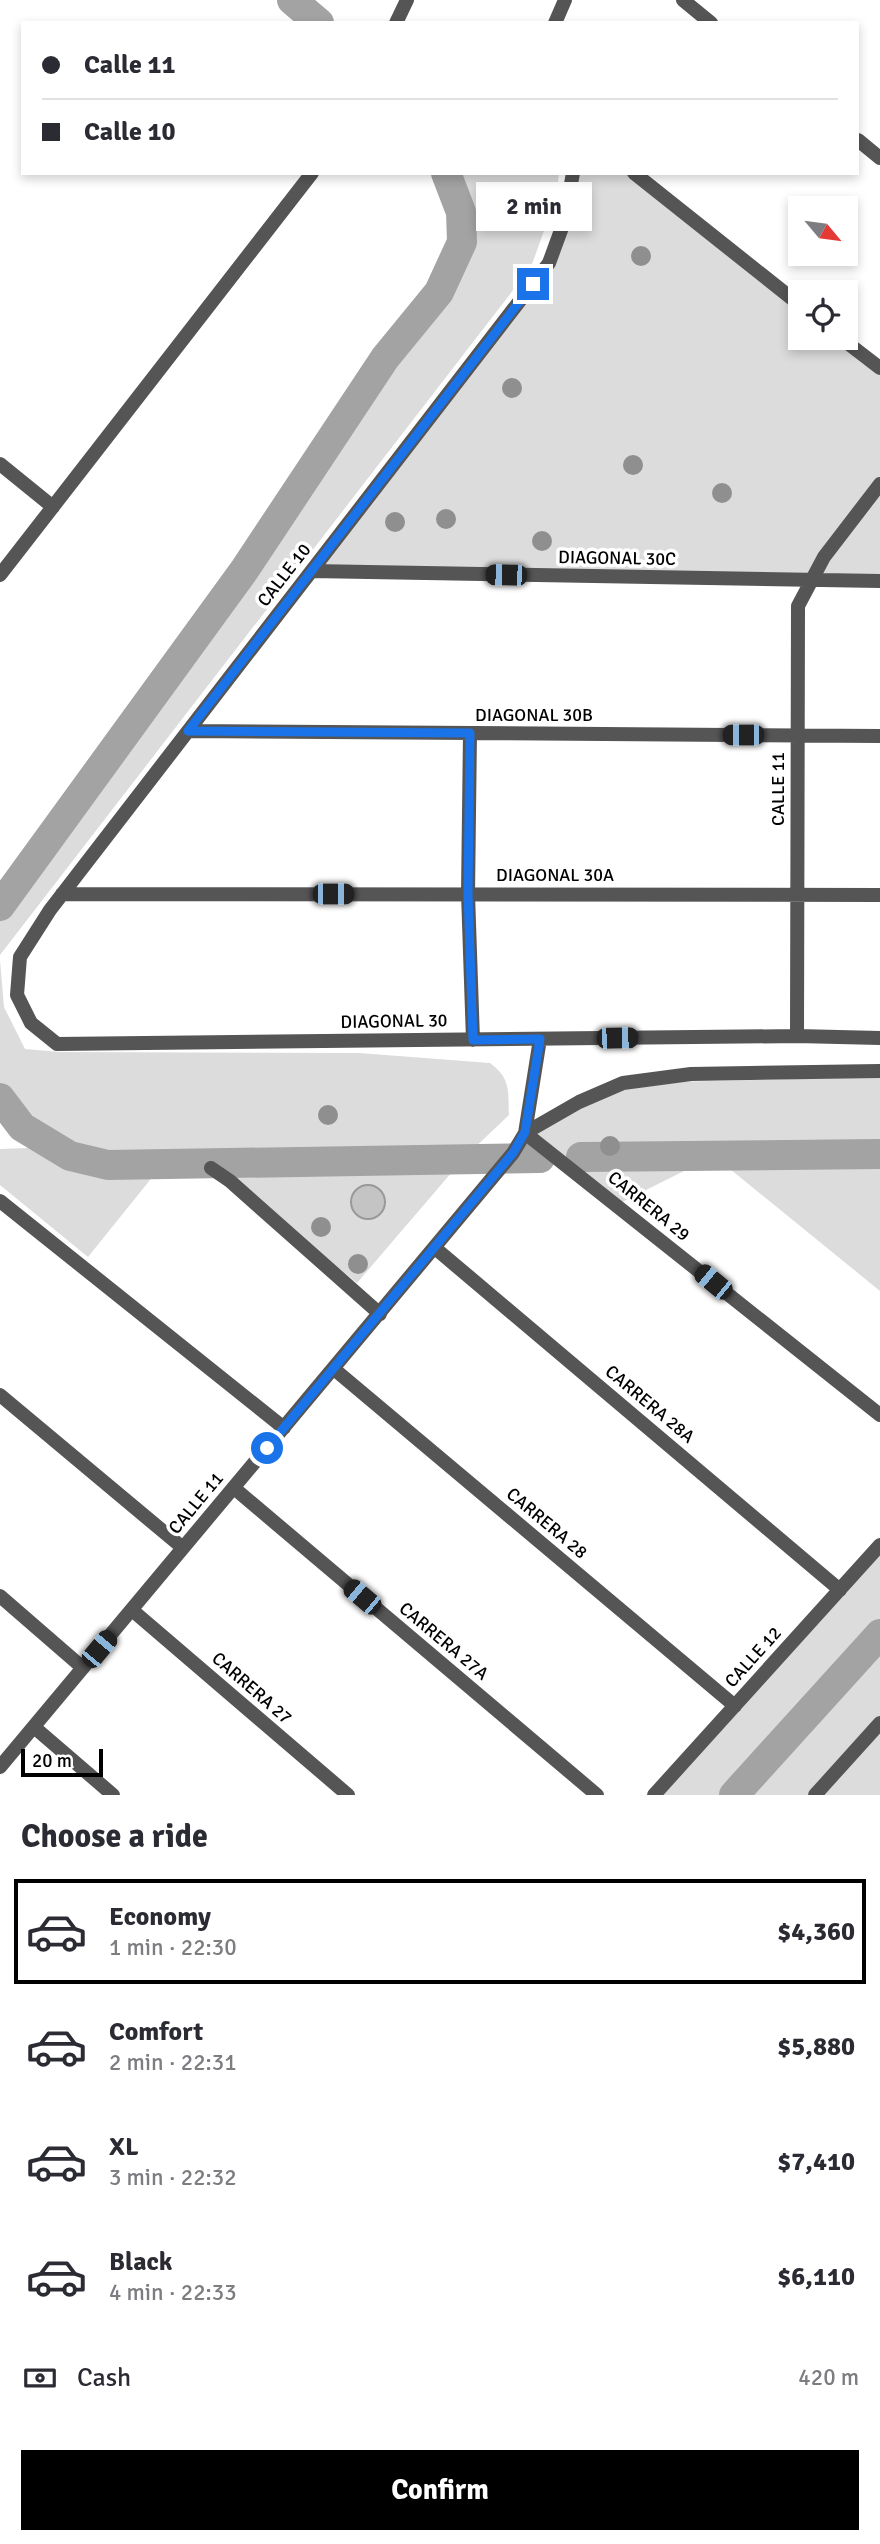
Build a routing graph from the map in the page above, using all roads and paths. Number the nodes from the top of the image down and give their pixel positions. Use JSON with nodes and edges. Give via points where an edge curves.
{"nodes":[{"id":1,"x":407,"y":0,"type":"edge"},
{"id":2,"x":565,"y":0,"type":"edge"},
{"id":3,"x":683,"y":0,"type":"edge"},
{"id":4,"x":397,"y":21,"type":"edge"},
{"id":5,"x":556,"y":21,"type":"edge"},
{"id":6,"x":709,"y":21,"type":"edge"},
{"id":7,"x":859,"y":141,"type":"edge"},
{"id":8,"x":880,"y":158,"type":"edge"},
{"id":9,"x":310,"y":175,"type":"edge"},
{"id":10,"x":573,"y":175,"type":"edge"},
{"id":11,"x":637,"y":175,"type":"edge"},
{"id":12,"x":788,"y":295,"type":"edge"},
{"id":13,"x":857,"y":350,"type":"edge"},
{"id":14,"x":880,"y":368,"type":"edge"},
{"id":15,"x":0,"y":464,"type":"edge"},
{"id":16,"x":880,"y":484,"type":"edge"},
{"id":17,"x":53,"y":508,"type":"junction"},
{"id":18,"x":312,"y":570,"type":"junction"},
{"id":19,"x":0,"y":575,"type":"edge"},
{"id":20,"x":811,"y":581,"type":"junction"},
{"id":21,"x":880,"y":581,"type":"edge"},
{"id":22,"x":188,"y":731,"type":"junction"},
{"id":23,"x":470,"y":733,"type":"junction"},
{"id":24,"x":798,"y":736,"type":"junction"},
{"id":25,"x":880,"y":736,"type":"edge"},
{"id":26,"x":62,"y":894,"type":"junction"},
{"id":27,"x":468,"y":894,"type":"junction"},
{"id":28,"x":797,"y":895,"type":"junction"},
{"id":29,"x":880,"y":895,"type":"edge"},
{"id":30,"x":17,"y":995,"type":"joint"},
{"id":31,"x":797,"y":1036,"type":"junction"},
{"id":32,"x":880,"y":1038,"type":"edge"},
{"id":33,"x":540,"y":1039,"type":"junction"},
{"id":34,"x":473,"y":1040,"type":"junction"},
{"id":35,"x":880,"y":1071,"type":"edge"},
{"id":36,"x":525,"y":1132,"type":"junction"},
{"id":37,"x":211,"y":1168,"type":"dead end"},
{"id":38,"x":0,"y":1201,"type":"edge"},
{"id":39,"x":435,"y":1248,"type":"junction"},
{"id":40,"x":380,"y":1314,"type":"junction"},
{"id":41,"x":334,"y":1369,"type":"junction"},
{"id":42,"x":0,"y":1395,"type":"edge"},
{"id":43,"x":880,"y":1415,"type":"edge"},
{"id":44,"x":284,"y":1428,"type":"junction"},
{"id":45,"x":234,"y":1488,"type":"junction"},
{"id":46,"x":880,"y":1545,"type":"edge"},
{"id":47,"x":183,"y":1548,"type":"junction"},
{"id":48,"x":840,"y":1590,"type":"junction"},
{"id":49,"x":0,"y":1596,"type":"edge"},
{"id":50,"x":132,"y":1610,"type":"junction"},
{"id":51,"x":83,"y":1668,"type":"junction"},
{"id":52,"x":735,"y":1706,"type":"junction"},
{"id":53,"x":880,"y":1723,"type":"edge"},
{"id":54,"x":34,"y":1727,"type":"junction"},
{"id":55,"x":0,"y":1767,"type":"edge"},
{"id":56,"x":113,"y":1795,"type":"edge"},
{"id":57,"x":348,"y":1795,"type":"edge"},
{"id":58,"x":597,"y":1795,"type":"edge"},
{"id":59,"x":654,"y":1795,"type":"edge"},
{"id":60,"x":815,"y":1795,"type":"edge"}],
"edges":[{"from":1,"to":4,"type":"street"},
{"from":2,"to":5,"type":"street"},
{"from":3,"to":6,"type":"street"},
{"from":7,"to":8,"type":"street"},
{"from":9,"to":17,"type":"street"},
{"from":10,"to":18,"type":"street","name":"CALLE 10","via":[[564,222],[549,263]]},
{"from":11,"to":12,"type":"street"},
{"from":13,"to":14,"type":"street"},
{"from":15,"to":17,"type":"street"},
{"from":16,"to":20,"type":"street","name":"CALLE 11"},
{"from":17,"to":19,"type":"street"},
{"from":18,"to":20,"type":"street","name":"DIAGONAL 30C"},
{"from":18,"to":22,"type":"street","name":"CALLE 10"},
{"from":20,"to":21,"type":"street","name":"DIAGONAL 30C"},
{"from":20,"to":24,"type":"street","name":"CALLE 11","via":[[798,606]]},
{"from":22,"to":23,"type":"street","name":"DIAGONAL 30B"},
{"from":22,"to":26,"type":"street","name":"CALLE 10"},
{"from":23,"to":24,"type":"street","name":"DIAGONAL 30B"},
{"from":23,"to":27,"type":"street"},
{"from":24,"to":25,"type":"street","name":"DIAGONAL 30B"},
{"from":24,"to":28,"type":"street","name":"CALLE 11"},
{"from":26,"to":27,"type":"street","name":"DIAGONAL 30A"},
{"from":26,"to":30,"type":"street","name":"CALLE 10","via":[[20,957]]},
{"from":27,"to":28,"type":"street","name":"DIAGONAL 30A"},
{"from":27,"to":34,"type":"street"},
{"from":28,"to":29,"type":"street","name":"DIAGONAL 30A"},
{"from":28,"to":31,"type":"street","name":"CALLE 11"},
{"from":30,"to":34,"type":"street","name":"DIAGONAL 30","via":[[31,1023],[57,1044]]},
{"from":31,"to":32,"type":"street","name":"DIAGONAL 30"},
{"from":31,"to":33,"type":"street","name":"DIAGONAL 30"},
{"from":33,"to":34,"type":"street","name":"DIAGONAL 30"},
{"from":33,"to":36,"type":"street"},
{"from":35,"to":36,"type":"street","via":[[691,1074],[623,1083]]},
{"from":36,"to":39,"type":"street","name":"CALLE 11"},
{"from":36,"to":43,"type":"street","name":"CARRERA 29"},
{"from":37,"to":40,"type":"street"},
{"from":38,"to":44,"type":"street"},
{"from":39,"to":40,"type":"street","name":"CALLE 11"},
{"from":39,"to":48,"type":"street","name":"CARRERA 28A"},
{"from":40,"to":41,"type":"street","name":"CALLE 11"},
{"from":41,"to":44,"type":"street","name":"CALLE 11"},
{"from":41,"to":52,"type":"street","name":"CARRERA 28"},
{"from":42,"to":47,"type":"street"},
{"from":44,"to":45,"type":"street","name":"CALLE 11"},
{"from":45,"to":47,"type":"street","name":"CALLE 11"},
{"from":45,"to":58,"type":"street","name":"CARRERA 27A"},
{"from":46,"to":48,"type":"street","name":"CALLE 12"},
{"from":47,"to":50,"type":"street","name":"CALLE 11"},
{"from":48,"to":52,"type":"street","name":"CALLE 12"},
{"from":49,"to":51,"type":"street"},
{"from":50,"to":51,"type":"street","name":"CALLE 11"},
{"from":50,"to":57,"type":"street","name":"CARRERA 27"},
{"from":51,"to":54,"type":"street","name":"CALLE 11"},
{"from":52,"to":59,"type":"street","name":"CALLE 12"},
{"from":53,"to":60,"type":"street"},
{"from":54,"to":55,"type":"street","name":"CALLE 11"},
{"from":54,"to":56,"type":"street"}]}
